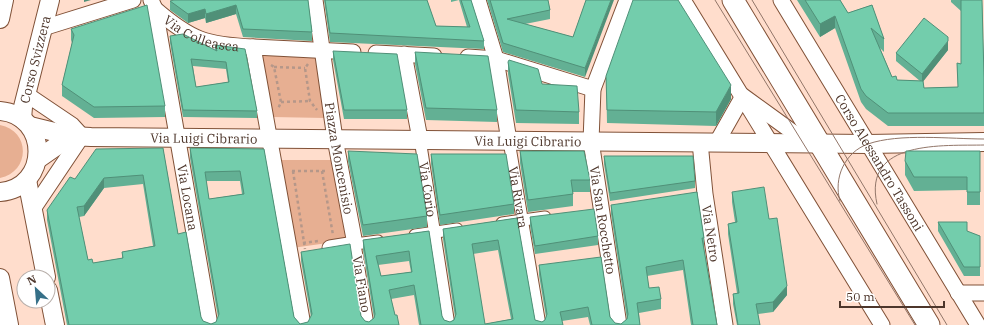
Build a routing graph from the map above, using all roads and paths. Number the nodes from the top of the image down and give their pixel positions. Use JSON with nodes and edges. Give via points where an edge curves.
{"nodes":[{"id":1,"x":4,"y":0,"type":"edge"},
{"id":2,"x":50,"y":0,"type":"edge"},
{"id":3,"x":133,"y":0,"type":"edge"},
{"id":4,"x":315,"y":0,"type":"edge"},
{"id":5,"x":478,"y":0,"type":"edge"},
{"id":6,"x":627,"y":0,"type":"edge"},
{"id":7,"x":682,"y":0,"type":"edge"},
{"id":8,"x":733,"y":0,"type":"edge"},
{"id":9,"x":781,"y":0,"type":"edge"},
{"id":10,"x":153,"y":5,"type":"edge"},
{"id":11,"x":0,"y":19,"type":"edge"},
{"id":12,"x":43,"y":28,"type":"junction"},
{"id":13,"x":253,"y":47,"type":"junction"},
{"id":14,"x":322,"y":50,"type":"junction"},
{"id":15,"x":404,"y":54,"type":"junction"},
{"id":16,"x":496,"y":59,"type":"junction"},
{"id":17,"x":274,"y":67,"type":"dead end"},
{"id":18,"x":305,"y":68,"type":"dead end"},
{"id":19,"x":593,"y":89,"type":"junction"},
{"id":20,"x":26,"y":94,"type":"junction"},
{"id":21,"x":743,"y":96,"type":"junction"},
{"id":22,"x":310,"y":101,"type":"dead end"},
{"id":23,"x":281,"y":102,"type":"dead end"},
{"id":24,"x":0,"y":111,"type":"edge"},
{"id":25,"x":26,"y":122,"type":"junction"},
{"id":26,"x":77,"y":136,"type":"junction"},
{"id":27,"x":176,"y":138,"type":"junction"},
{"id":28,"x":270,"y":139,"type":"junction"},
{"id":29,"x":335,"y":139,"type":"junction"},
{"id":30,"x":420,"y":139,"type":"junction"},
{"id":31,"x":509,"y":141,"type":"junction"},
{"id":32,"x":591,"y":141,"type":"junction"},
{"id":33,"x":709,"y":142,"type":"junction"},
{"id":34,"x":771,"y":142,"type":"junction"},
{"id":35,"x":820,"y":142,"type":"junction"},
{"id":36,"x":984,"y":142,"type":"edge"},
{"id":37,"x":868,"y":144,"type":"junction"},
{"id":38,"x":38,"y":159,"type":"junction"},
{"id":39,"x":276,"y":171,"type":"junction"},
{"id":40,"x":293,"y":171,"type":"junction"},
{"id":41,"x":322,"y":171,"type":"junction"},
{"id":42,"x":341,"y":171,"type":"junction"},
{"id":43,"x":27,"y":180,"type":"junction"},
{"id":44,"x":0,"y":192,"type":"edge"},
{"id":45,"x":32,"y":210,"type":"junction"},
{"id":46,"x":554,"y":216,"type":"edge"},
{"id":47,"x":523,"y":221,"type":"junction"},
{"id":48,"x":494,"y":224,"type":"edge"},
{"id":49,"x":472,"y":227,"type":"edge"},
{"id":50,"x":435,"y":232,"type":"junction"},
{"id":51,"x":403,"y":237,"type":"edge"},
{"id":52,"x":388,"y":239,"type":"edge"},
{"id":53,"x":355,"y":244,"type":"junction"},
{"id":54,"x":335,"y":247,"type":"junction"},
{"id":55,"x":309,"y":251,"type":"junction"},
{"id":56,"x":290,"y":254,"type":"junction"},
{"id":57,"x":44,"y":269,"type":"edge"},
{"id":58,"x":0,"y":278,"type":"edge"},
{"id":59,"x":958,"y":293,"type":"junction"},
{"id":60,"x":984,"y":293,"type":"edge"},
{"id":61,"x":52,"y":309,"type":"edge"},
{"id":62,"x":9,"y":325,"type":"edge"},
{"id":63,"x":55,"y":325,"type":"edge"},
{"id":64,"x":210,"y":325,"type":"edge"},
{"id":65,"x":302,"y":325,"type":"edge"},
{"id":66,"x":368,"y":325,"type":"edge"},
{"id":67,"x":450,"y":325,"type":"edge"},
{"id":68,"x":540,"y":325,"type":"edge"},
{"id":69,"x":619,"y":325,"type":"edge"},
{"id":70,"x":725,"y":325,"type":"edge"},
{"id":71,"x":882,"y":325,"type":"edge"},
{"id":72,"x":930,"y":325,"type":"edge"},
{"id":73,"x":978,"y":325,"type":"edge"}],
"edges":[{"from":1,"to":11,"type":"street"},
{"from":2,"to":12,"type":"street","name":"Corso Svizzera"},
{"from":3,"to":12,"type":"street"},
{"from":4,"to":14,"type":"street"},
{"from":5,"to":16,"type":"street","name":"Via Rivara"},
{"from":6,"to":19,"type":"street","name":"Via San Rocchetto"},
{"from":7,"to":21,"type":"street"},
{"from":8,"to":35,"type":"main road"},
{"from":9,"to":37,"type":"street","name":"Corso Alessandro Tassoni"},
{"from":10,"to":13,"type":"street","name":"Via Colleasca","via":[[172,24],[199,40],[223,46]]},
{"from":10,"to":27,"type":"street","name":"Via Locana"},
{"from":12,"to":20,"type":"street","name":"Corso Svizzera"},
{"from":13,"to":14,"type":"street"},
{"from":13,"to":28,"type":"street"},
{"from":14,"to":15,"type":"street"},
{"from":14,"to":29,"type":"street","name":"Piazza Moncenisio"},
{"from":15,"to":16,"type":"street"},
{"from":15,"to":30,"type":"street","name":"Via Corio"},
{"from":16,"to":19,"type":"street"},
{"from":16,"to":31,"type":"street","name":"Via Rivara"},
{"from":17,"to":18,"type":"path"},
{"from":19,"to":32,"type":"street","name":"Via San Rocchetto"},
{"from":20,"to":25,"type":"street","name":"Corso Svizzera"},
{"from":20,"to":26,"type":"street","via":[[72,125]]},
{"from":21,"to":33,"type":"street"},
{"from":21,"to":34,"type":"street"},
{"from":21,"to":35,"type":"street","via":[[794,133]]},
{"from":22,"to":23,"type":"path"},
{"from":24,"to":25,"type":"street","name":"Via Luigi Cibrario","via":[[12,113]]},
{"from":25,"to":26,"type":"street","name":"Via Luigi Cibrario"},
{"from":25,"to":38,"type":"street","via":[[36,136]]},
{"from":26,"to":27,"type":"street","name":"Via Luigi Cibrario"},
{"from":26,"to":38,"type":"street"},
{"from":26,"to":45,"type":"street"},
{"from":27,"to":28,"type":"street","name":"Via Luigi Cibrario"},
{"from":27,"to":64,"type":"street","name":"Via Locana"},
{"from":28,"to":29,"type":"street","name":"Via Luigi Cibrario"},
{"from":28,"to":39,"type":"street"},
{"from":29,"to":30,"type":"street","name":"Via Luigi Cibrario"},
{"from":29,"to":42,"type":"street","name":"Piazza Moncenisio"},
{"from":30,"to":31,"type":"street","name":"Via Luigi Cibrario"},
{"from":30,"to":50,"type":"street","name":"Via Corio"},
{"from":31,"to":32,"type":"street","name":"Via Luigi Cibrario"},
{"from":31,"to":47,"type":"street","name":"Via Rivara"},
{"from":32,"to":33,"type":"street","name":"Via Luigi Cibrario"},
{"from":32,"to":69,"type":"street","name":"Via San Rocchetto"},
{"from":33,"to":34,"type":"street","name":"Via Luigi Cibrario"},
{"from":33,"to":70,"type":"street","name":"Via Netro","via":[[700,195]]},
{"from":34,"to":35,"type":"street","name":"Via Luigi Cibrario"},
{"from":34,"to":71,"type":"street"},
{"from":35,"to":37,"type":"street","name":"Via Luigi Cibrario"},
{"from":35,"to":72,"type":"main road"},
{"from":36,"to":37,"type":"street","name":"Via Luigi Cibrario"},
{"from":37,"to":59,"type":"street","name":"Corso Alessandro Tassoni"},
{"from":38,"to":43,"type":"street","via":[[34,171]]},
{"from":39,"to":40,"type":"path"},
{"from":39,"to":56,"type":"street"},
{"from":40,"to":41,"type":"path"},
{"from":40,"to":55,"type":"path"},
{"from":41,"to":42,"type":"path"},
{"from":41,"to":54,"type":"path"},
{"from":42,"to":53,"type":"street","name":"Piazza Moncenisio"},
{"from":43,"to":44,"type":"street","via":[[17,187]]},
{"from":43,"to":45,"type":"street"},
{"from":45,"to":57,"type":"street"},
{"from":46,"to":47,"type":"street"},
{"from":47,"to":48,"type":"street"},
{"from":47,"to":68,"type":"street","name":"Via Rivara"},
{"from":49,"to":50,"type":"street"},
{"from":50,"to":51,"type":"street"},
{"from":50,"to":67,"type":"street","name":"Via Corio"},
{"from":52,"to":53,"type":"street"},
{"from":53,"to":54,"type":"street"},
{"from":53,"to":66,"type":"street","name":"Via Fiano"},
{"from":54,"to":55,"type":"street"},
{"from":55,"to":56,"type":"street"},
{"from":56,"to":65,"type":"street"},
{"from":58,"to":62,"type":"street"},
{"from":59,"to":60,"type":"street"},
{"from":59,"to":73,"type":"street","name":"Corso Alessandro Tassoni"},
{"from":61,"to":63,"type":"street"}]}
